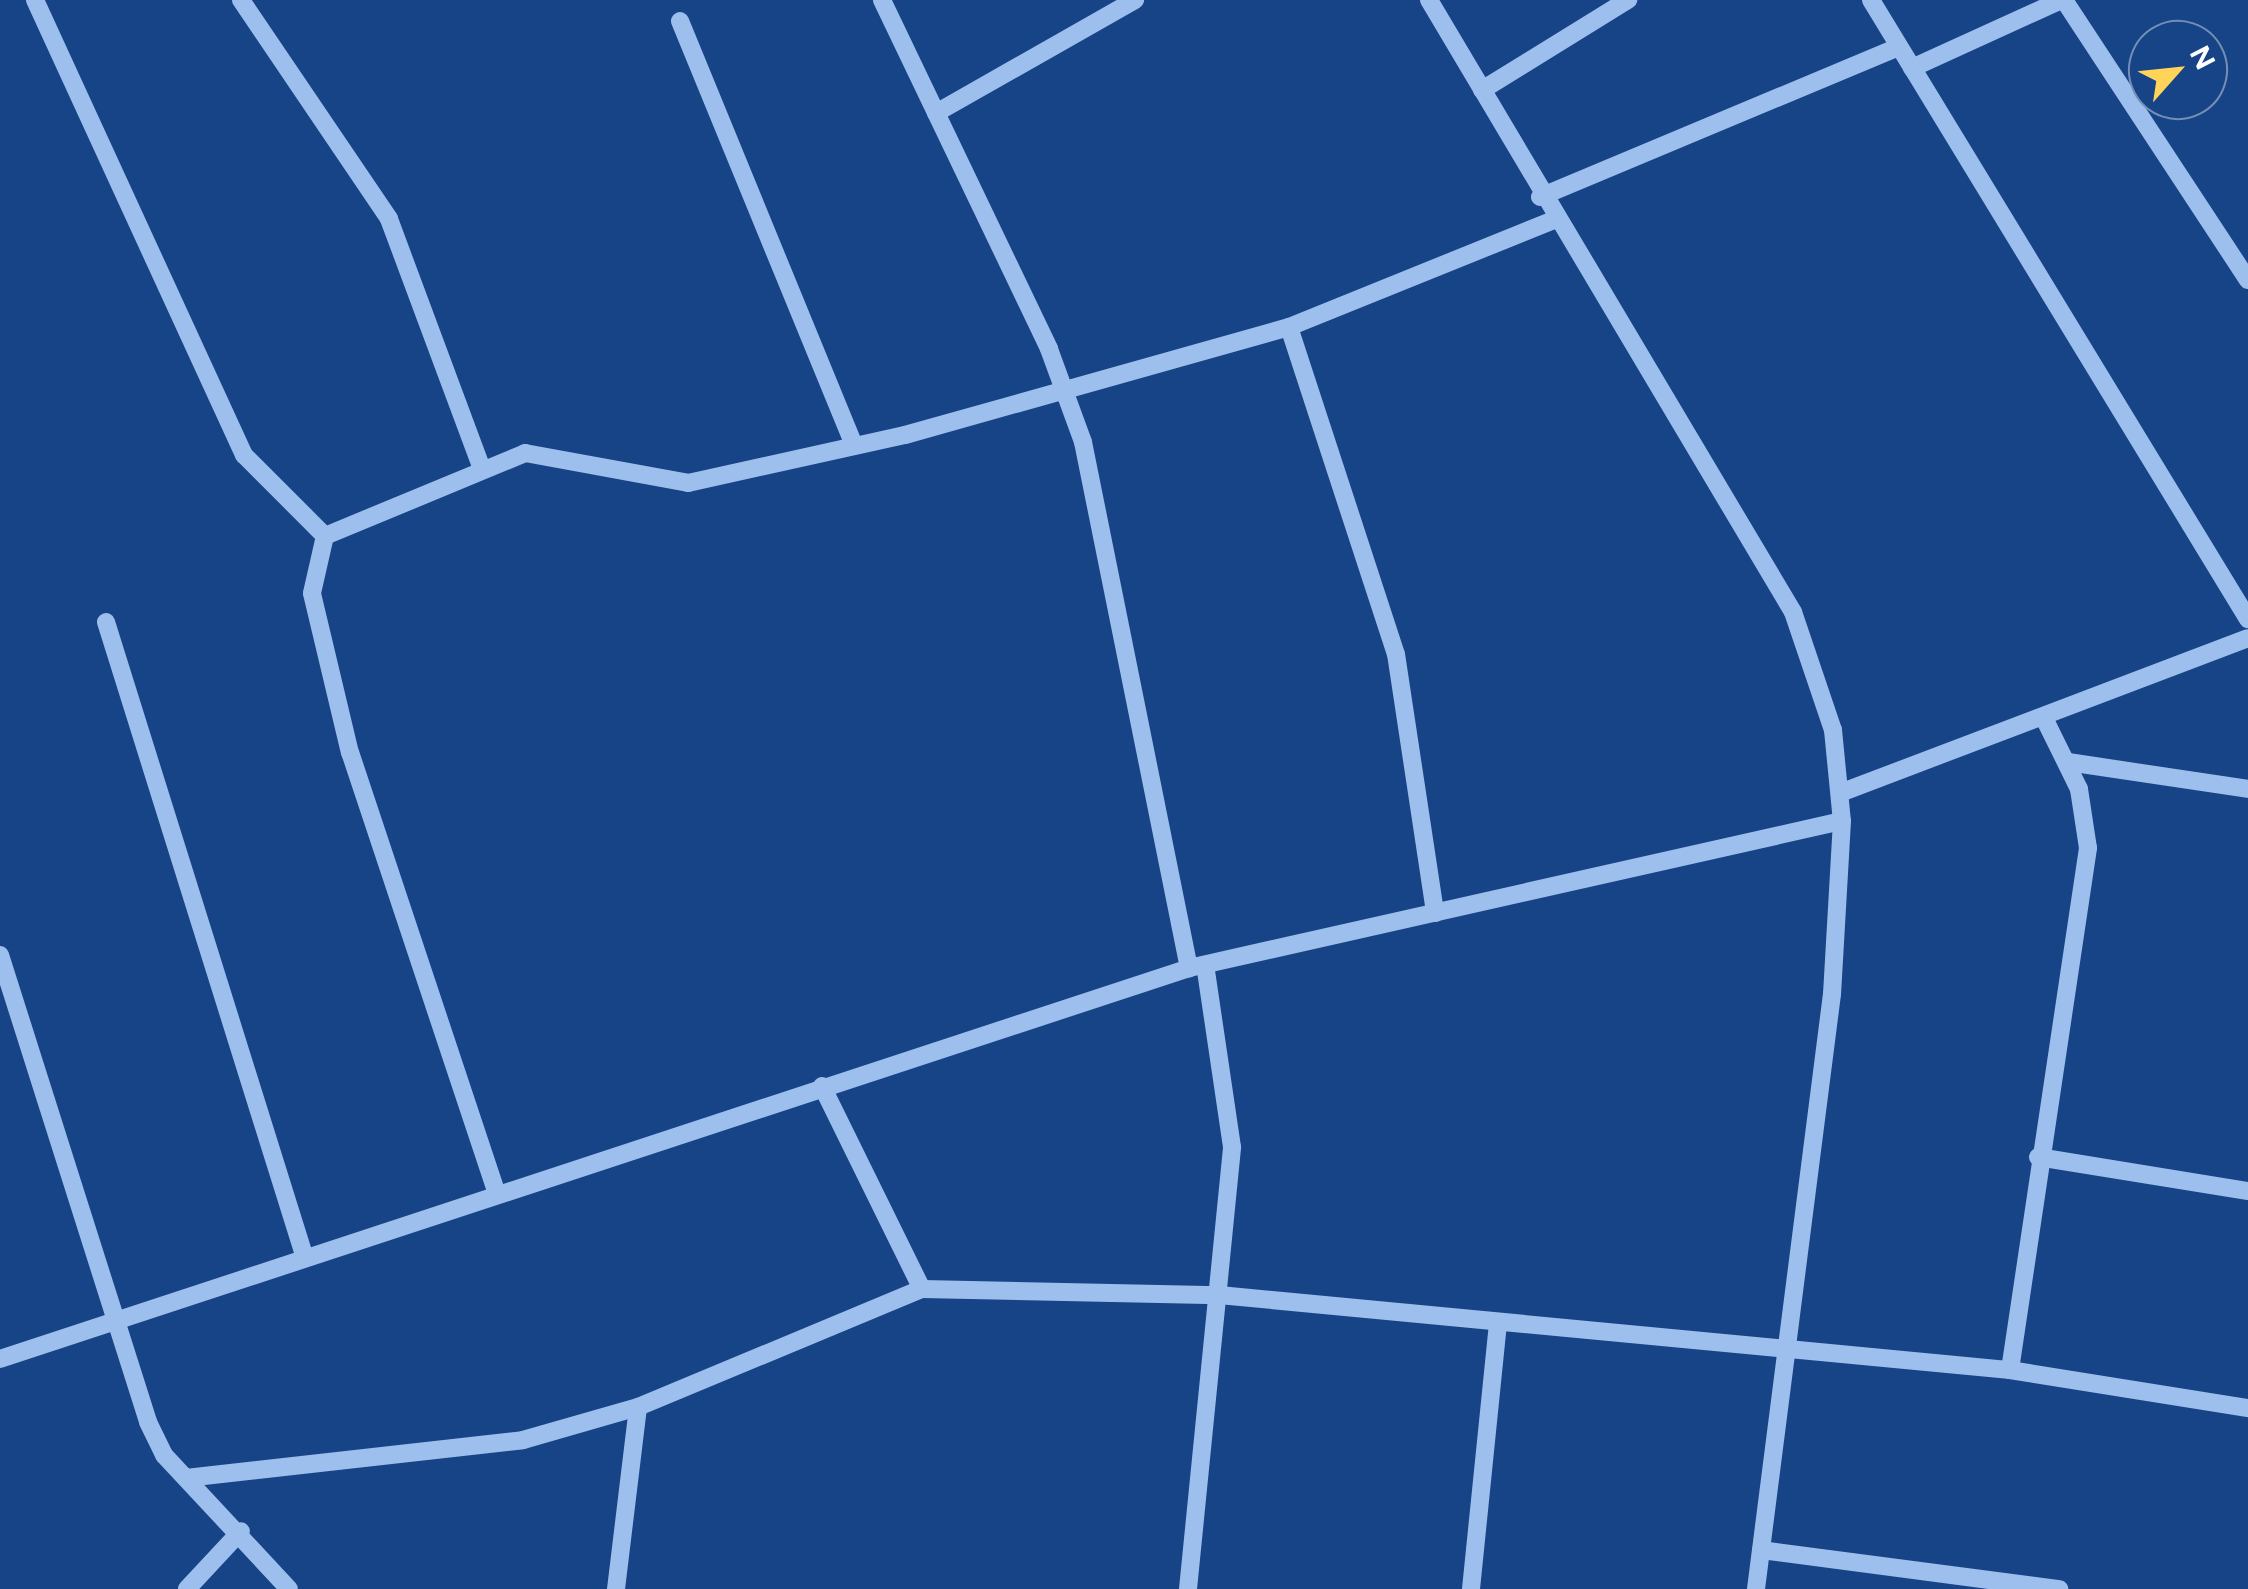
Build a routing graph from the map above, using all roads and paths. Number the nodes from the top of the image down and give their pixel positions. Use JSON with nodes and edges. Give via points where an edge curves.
{"nodes":[{"id":1,"x":35,"y":0,"type":"edge"},
{"id":2,"x":241,"y":0,"type":"edge"},
{"id":3,"x":882,"y":0,"type":"edge"},
{"id":4,"x":1135,"y":0,"type":"edge"},
{"id":5,"x":1430,"y":0,"type":"edge"},
{"id":6,"x":1628,"y":0,"type":"edge"},
{"id":7,"x":1871,"y":0,"type":"edge"},
{"id":8,"x":2062,"y":0,"type":"edge"},
{"id":9,"x":680,"y":21,"type":"dead end"},
{"id":10,"x":1899,"y":47,"type":"junction"},
{"id":11,"x":1912,"y":68,"type":"junction"},
{"id":12,"x":1482,"y":90,"type":"junction"},
{"id":13,"x":936,"y":113,"type":"junction"},
{"id":14,"x":1540,"y":197,"type":"junction"},
{"id":15,"x":1554,"y":220,"type":"junction"},
{"id":16,"x":2246,"y":272,"type":"edge"},
{"id":17,"x":1289,"y":327,"type":"junction"},
{"id":18,"x":1068,"y":394,"type":"junction"},
{"id":19,"x":854,"y":446,"type":"junction"},
{"id":20,"x":481,"y":466,"type":"junction"},
{"id":21,"x":325,"y":536,"type":"junction"},
{"id":22,"x":2248,"y":620,"type":"edge"},
{"id":23,"x":106,"y":622,"type":"dead end"},
{"id":24,"x":2248,"y":638,"type":"edge"},
{"id":25,"x":2046,"y":720,"type":"junction"},
{"id":26,"x":2068,"y":762,"type":"junction"},
{"id":27,"x":2248,"y":790,"type":"edge"},
{"id":28,"x":1840,"y":794,"type":"junction"},
{"id":29,"x":1842,"y":821,"type":"junction"},
{"id":30,"x":1436,"y":913,"type":"junction"},
{"id":31,"x":0,"y":955,"type":"edge"},
{"id":32,"x":1197,"y":967,"type":"junction"},
{"id":33,"x":822,"y":1086,"type":"junction"},
{"id":34,"x":2038,"y":1157,"type":"junction"},
{"id":35,"x":2248,"y":1191,"type":"edge"},
{"id":36,"x":497,"y":1194,"type":"junction"},
{"id":37,"x":304,"y":1258,"type":"junction"},
{"id":38,"x":922,"y":1289,"type":"junction"},
{"id":39,"x":1219,"y":1295,"type":"junction"},
{"id":40,"x":120,"y":1320,"type":"junction"},
{"id":41,"x":1498,"y":1324,"type":"junction"},
{"id":42,"x":1788,"y":1346,"type":"junction"},
{"id":43,"x":0,"y":1359,"type":"edge"},
{"id":44,"x":2010,"y":1370,"type":"junction"},
{"id":45,"x":638,"y":1407,"type":"junction"},
{"id":46,"x":2248,"y":1408,"type":"edge"},
{"id":47,"x":186,"y":1478,"type":"junction"},
{"id":48,"x":241,"y":1530,"type":"junction"},
{"id":49,"x":1761,"y":1550,"type":"junction"},
{"id":50,"x":187,"y":1589,"type":"edge"},
{"id":51,"x":289,"y":1589,"type":"edge"},
{"id":52,"x":616,"y":1589,"type":"edge"},
{"id":53,"x":1188,"y":1589,"type":"edge"},
{"id":54,"x":1470,"y":1589,"type":"edge"},
{"id":55,"x":1756,"y":1589,"type":"edge"},
{"id":56,"x":2059,"y":1589,"type":"edge"}],
"edges":[{"from":1,"to":21,"type":"street","via":[[244,455]]},
{"from":2,"to":20,"type":"street","via":[[389,219]]},
{"from":3,"to":13,"type":"street"},
{"from":4,"to":13,"type":"street"},
{"from":5,"to":12,"type":"street"},
{"from":6,"to":12,"type":"street"},
{"from":7,"to":10,"type":"street"},
{"from":8,"to":11,"type":"street"},
{"from":8,"to":16,"type":"street"},
{"from":9,"to":19,"type":"street"},
{"from":10,"to":11,"type":"street"},
{"from":10,"to":14,"type":"street"},
{"from":11,"to":22,"type":"street"},
{"from":12,"to":14,"type":"street"},
{"from":13,"to":18,"type":"street"},
{"from":14,"to":15,"type":"street"},
{"from":15,"to":17,"type":"street"},
{"from":15,"to":28,"type":"street","via":[[1793,612],[1818,670]]},
{"from":17,"to":18,"type":"street"},
{"from":17,"to":30,"type":"street","via":[[1396,654]]},
{"from":18,"to":19,"type":"street"},
{"from":18,"to":32,"type":"street"},
{"from":19,"to":20,"type":"street","via":[[688,483],[557,454]]},
{"from":20,"to":21,"type":"street"},
{"from":21,"to":36,"type":"street","via":[[312,593],[350,753]]},
{"from":23,"to":37,"type":"street"},
{"from":24,"to":25,"type":"street"},
{"from":25,"to":26,"type":"street"},
{"from":25,"to":28,"type":"street"},
{"from":26,"to":27,"type":"street"},
{"from":26,"to":34,"type":"street","via":[[2086,818],[2087,864]]},
{"from":28,"to":29,"type":"street"},
{"from":29,"to":30,"type":"street"},
{"from":29,"to":42,"type":"street","via":[[1832,994]]},
{"from":30,"to":32,"type":"street"},
{"from":31,"to":40,"type":"street"},
{"from":32,"to":33,"type":"street"},
{"from":32,"to":39,"type":"street","via":[[1231,1108]]},
{"from":33,"to":36,"type":"street"},
{"from":33,"to":38,"type":"street"},
{"from":34,"to":35,"type":"street"},
{"from":34,"to":44,"type":"street"},
{"from":36,"to":37,"type":"street"},
{"from":37,"to":40,"type":"street"},
{"from":38,"to":39,"type":"street"},
{"from":38,"to":45,"type":"street"},
{"from":39,"to":41,"type":"street"},
{"from":39,"to":53,"type":"street"},
{"from":40,"to":43,"type":"street"},
{"from":40,"to":47,"type":"street","via":[[148,1422]]},
{"from":41,"to":42,"type":"street"},
{"from":41,"to":54,"type":"street"},
{"from":42,"to":44,"type":"street"},
{"from":42,"to":49,"type":"street"},
{"from":44,"to":46,"type":"street"},
{"from":45,"to":47,"type":"street","via":[[523,1440],[395,1461]]},
{"from":45,"to":52,"type":"street"},
{"from":47,"to":48,"type":"street"},
{"from":48,"to":50,"type":"street"},
{"from":48,"to":51,"type":"street"},
{"from":49,"to":55,"type":"street"},
{"from":49,"to":56,"type":"street"}]}
